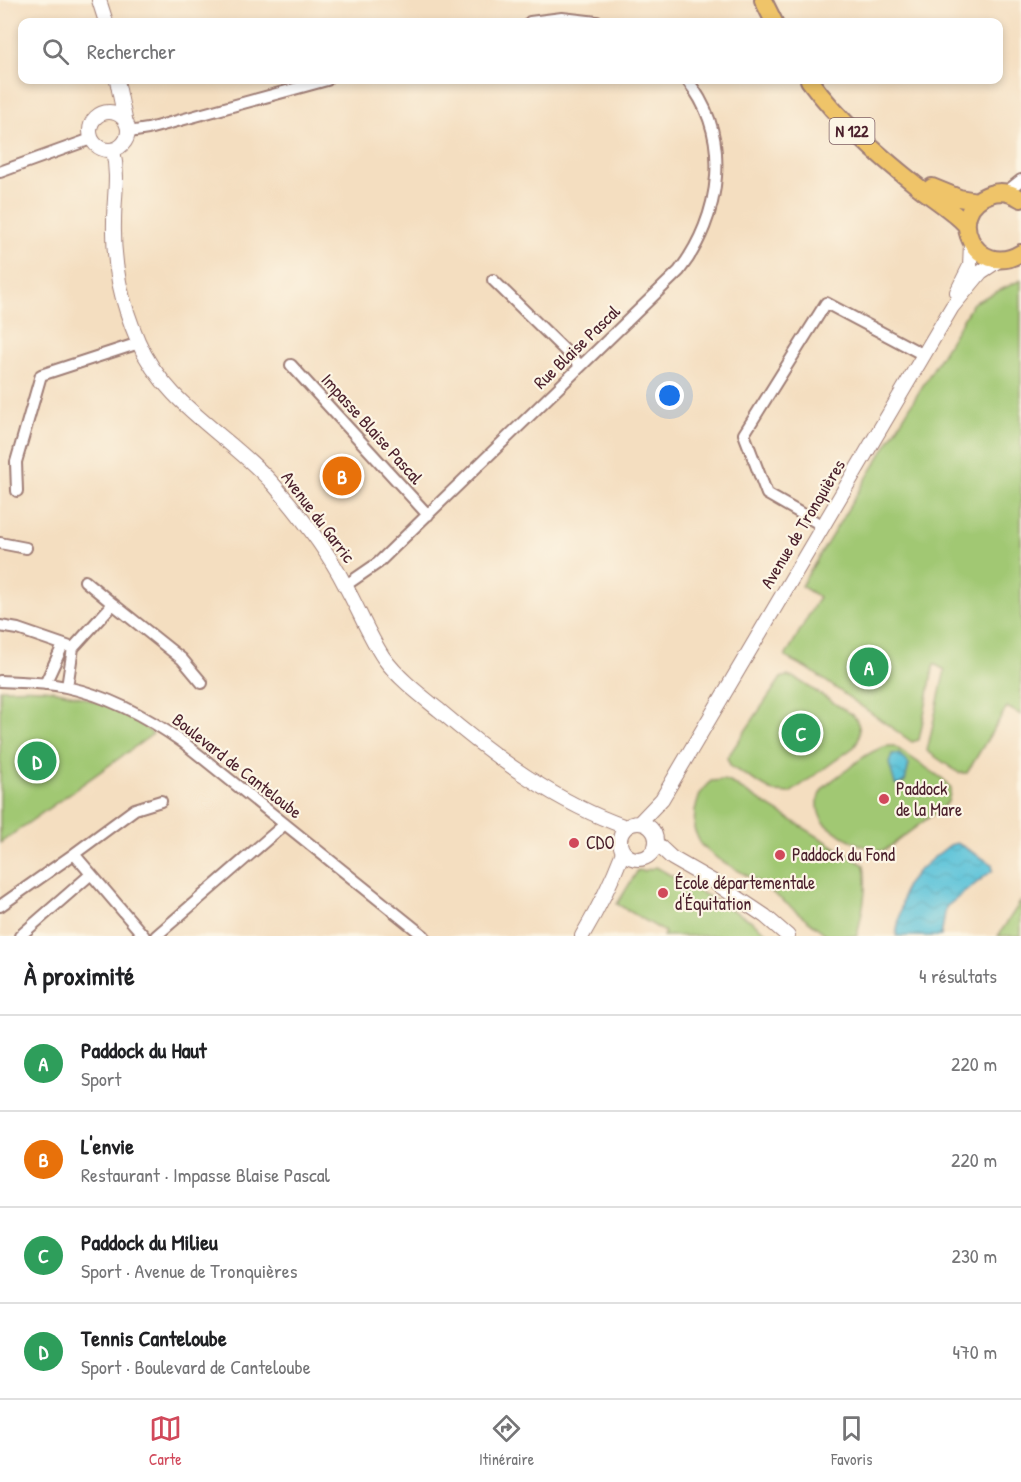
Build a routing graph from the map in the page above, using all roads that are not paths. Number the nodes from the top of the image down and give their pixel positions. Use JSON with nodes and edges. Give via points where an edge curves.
{"nodes":[{"id":1,"x":99,"y":0,"type":"edge"},
{"id":2,"x":763,"y":0,"type":"edge"},
{"id":3,"x":105,"y":18,"type":"edge"},
{"id":4,"x":772,"y":18,"type":"edge"},
{"id":5,"x":116,"y":84,"type":"edge"},
{"id":6,"x":118,"y":84,"type":"edge"},
{"id":7,"x":312,"y":84,"type":"edge"},
{"id":8,"x":690,"y":84,"type":"edge"},
{"id":9,"x":811,"y":84,"type":"edge"},
{"id":10,"x":105,"y":112,"type":"junction"},
{"id":11,"x":127,"y":126,"type":"junction"},
{"id":12,"x":91,"y":139,"type":"junction"},
{"id":13,"x":113,"y":150,"type":"junction"},
{"id":14,"x":0,"y":171,"type":"edge"},
{"id":15,"x":904,"y":174,"type":"junction"},
{"id":16,"x":1021,"y":180,"type":"edge"},
{"id":17,"x":1014,"y":196,"type":"edge"},
{"id":18,"x":977,"y":201,"type":"junction"},
{"id":19,"x":966,"y":226,"type":"junction"},
{"id":20,"x":971,"y":243,"type":"junction"},
{"id":21,"x":1021,"y":253,"type":"edge"},
{"id":22,"x":999,"y":260,"type":"junction"},
{"id":23,"x":493,"y":280,"type":"dead end"},
{"id":24,"x":952,"y":308,"type":"junction"},
{"id":25,"x":139,"y":343,"type":"junction"},
{"id":26,"x":924,"y":355,"type":"junction"},
{"id":27,"x":291,"y":365,"type":"dead end"},
{"id":28,"x":581,"y":366,"type":"junction"},
{"id":29,"x":17,"y":491,"type":"dead end"},
{"id":30,"x":428,"y":515,"type":"junction"},
{"id":31,"x":823,"y":526,"type":"junction"},
{"id":32,"x":0,"y":543,"type":"edge"},
{"id":33,"x":26,"y":548,"type":"dead end"},
{"id":34,"x":85,"y":581,"type":"dead end"},
{"id":35,"x":345,"y":585,"type":"junction"},
{"id":36,"x":112,"y":604,"type":"junction"},
{"id":37,"x":0,"y":626,"type":"edge"},
{"id":38,"x":68,"y":646,"type":"junction"},
{"id":39,"x":0,"y":681,"type":"edge"},
{"id":40,"x":202,"y":683,"type":"dead end"},
{"id":41,"x":45,"y":684,"type":"junction"},
{"id":42,"x":67,"y":687,"type":"junction"},
{"id":43,"x":662,"y":799,"type":"junction"},
{"id":44,"x":161,"y":801,"type":"dead end"},
{"id":45,"x":588,"y":812,"type":"junction"},
{"id":46,"x":285,"y":824,"type":"junction"},
{"id":47,"x":633,"y":825,"type":"junction"},
{"id":48,"x":655,"y":838,"type":"junction"},
{"id":49,"x":621,"y":847,"type":"junction"},
{"id":50,"x":74,"y":854,"type":"junction"},
{"id":51,"x":640,"y":859,"type":"junction"},
{"id":52,"x":90,"y":875,"type":"junction"},
{"id":53,"x":730,"y":894,"type":"junction"},
{"id":54,"x":601,"y":903,"type":"junction"},
{"id":55,"x":0,"y":906,"type":"edge"},
{"id":56,"x":20,"y":936,"type":"edge"},
{"id":57,"x":144,"y":936,"type":"edge"},
{"id":58,"x":156,"y":936,"type":"edge"},
{"id":59,"x":424,"y":936,"type":"edge"},
{"id":60,"x":582,"y":936,"type":"edge"},
{"id":61,"x":788,"y":936,"type":"edge"}],
"edges":[{"from":1,"to":3,"type":"street"},
{"from":2,"to":4,"type":"main road"},
{"from":5,"to":10,"type":"street"},
{"from":6,"to":11,"type":"street"},
{"from":7,"to":11,"type":"street","via":[[148,129]]},
{"from":8,"to":28,"type":"street","name":"Rue Blaise Pascal","via":[[708,117],[715,148],[716,178],[707,224],[694,252],[679,271]]},
{"from":9,"to":15,"type":"main road","number":"N 122","via":[[848,127]]},
{"from":10,"to":11,"type":"street","via":[[113,112]]},
{"from":10,"to":12,"type":"street","via":[[91,122]]},
{"from":11,"to":13,"type":"street","via":[[126,140]]},
{"from":12,"to":13,"type":"street","via":[[100,149]]},
{"from":12,"to":14,"type":"street"},
{"from":13,"to":25,"type":"street","name":"Avenue du Garric","via":[[118,171],[114,256],[119,291]]},
{"from":15,"to":18,"type":"main road","number":"N 122","via":[[942,192]]},
{"from":15,"to":19,"type":"main road","number":"N 122"},
{"from":16,"to":17,"type":"street"},
{"from":17,"to":18,"type":"main road","via":[[994,193]]},
{"from":18,"to":19,"type":"main road"},
{"from":19,"to":20,"type":"main road"},
{"from":20,"to":22,"type":"main road","via":[[984,256]]},
{"from":20,"to":24,"type":"street","via":[[970,266]]},
{"from":21,"to":22,"type":"main road"},
{"from":22,"to":24,"type":"street","name":"Avenue de Tronquières","via":[[981,272]]},
{"from":23,"to":28,"type":"street"},
{"from":24,"to":26,"type":"street","name":"Avenue de Tronquières"},
{"from":25,"to":29,"type":"street","via":[[41,375],[16,462]]},
{"from":25,"to":35,"type":"street","name":"Avenue du Garric","via":[[161,380],[294,507]]},
{"from":26,"to":31,"type":"street","name":"Avenue de Tronquières"},
{"from":26,"to":31,"type":"street","via":[[826,303],[744,434],[767,494]]},
{"from":27,"to":30,"type":"street","name":"Impasse Blaise Pascal"},
{"from":28,"to":30,"type":"street","name":"Rue Blaise Pascal"},
{"from":30,"to":35,"type":"street","name":"Rue Blaise Pascal","via":[[378,562]]},
{"from":31,"to":43,"type":"street","name":"Avenue de Tronquières"},
{"from":32,"to":33,"type":"street"},
{"from":34,"to":36,"type":"street"},
{"from":35,"to":45,"type":"street","name":"Avenue du Garric","via":[[372,639],[407,684],[470,737]]},
{"from":36,"to":38,"type":"street"},
{"from":36,"to":40,"type":"street","via":[[182,659]]},
{"from":37,"to":38,"type":"street"},
{"from":38,"to":41,"type":"street"},
{"from":38,"to":42,"type":"street"},
{"from":39,"to":41,"type":"street","name":"Boulevard de Canteloube"},
{"from":41,"to":42,"type":"street","name":"Boulevard de Canteloube"},
{"from":42,"to":46,"type":"street","name":"Boulevard de Canteloube","via":[[112,702],[159,725]]},
{"from":43,"to":47,"type":"street","name":"Avenue de Tronquières"},
{"from":43,"to":48,"type":"street","name":"Avenue de Tronquières","via":[[654,825]]},
{"from":44,"to":50,"type":"street","via":[[135,809]]},
{"from":45,"to":47,"type":"street","name":"Avenue du Garric"},
{"from":45,"to":49,"type":"street","name":"Avenue du Garric","via":[[611,831]]},
{"from":46,"to":58,"type":"street"},
{"from":46,"to":59,"type":"street","name":"Boulevard de Canteloube"},
{"from":47,"to":48,"type":"street","via":[[648,827]]},
{"from":47,"to":49,"type":"street","via":[[620,837]]},
{"from":48,"to":51,"type":"street","via":[[652,852]]},
{"from":48,"to":53,"type":"street","via":[[672,858]]},
{"from":49,"to":51,"type":"street","via":[[627,856]]},
{"from":49,"to":54,"type":"street","via":[[616,871]]},
{"from":50,"to":52,"type":"street"},
{"from":50,"to":55,"type":"street"},
{"from":51,"to":53,"type":"street","via":[[670,863]]},
{"from":51,"to":54,"type":"street","via":[[622,873]]},
{"from":52,"to":56,"type":"street"},
{"from":52,"to":57,"type":"street"},
{"from":53,"to":61,"type":"street"},
{"from":54,"to":60,"type":"street"}]}
